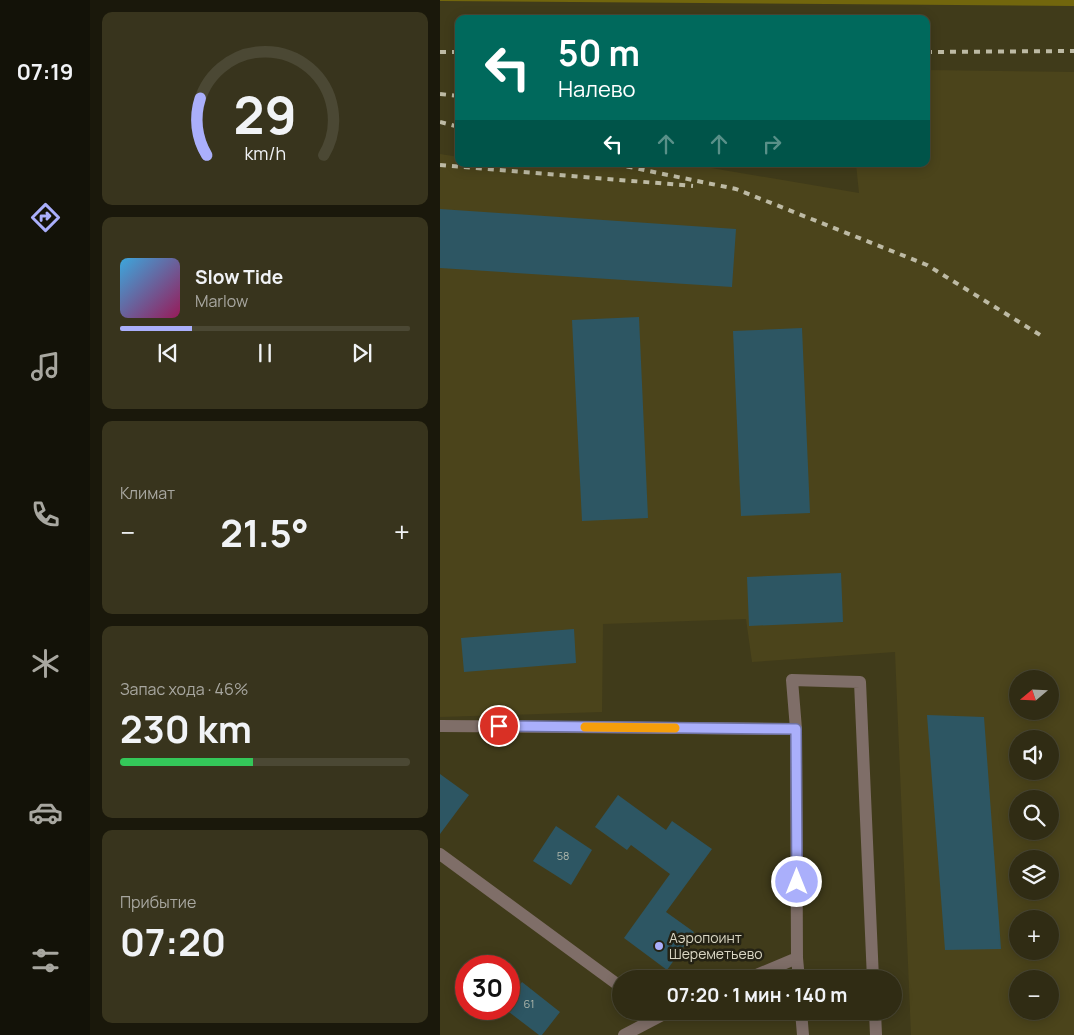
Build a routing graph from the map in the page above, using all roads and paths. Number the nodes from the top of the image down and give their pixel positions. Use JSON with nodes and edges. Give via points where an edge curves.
{"nodes":[{"id":1,"x":440,"y":726,"type":"edge"},
{"id":2,"x":796,"y":729,"type":"junction"},
{"id":3,"x":440,"y":854,"type":"edge"},
{"id":4,"x":797,"y":958,"type":"junction"},
{"id":5,"x":768,"y":970,"type":"edge"},
{"id":6,"x":798,"y":970,"type":"edge"},
{"id":7,"x":873,"y":970,"type":"edge"},
{"id":8,"x":612,"y":980,"type":"edge"},
{"id":9,"x":649,"y":1020,"type":"edge"},
{"id":10,"x":802,"y":1020,"type":"edge"},
{"id":11,"x":875,"y":1020,"type":"edge"},
{"id":12,"x":624,"y":1035,"type":"edge"},
{"id":13,"x":803,"y":1035,"type":"edge"},
{"id":14,"x":876,"y":1035,"type":"edge"}],
"edges":[{"from":1,"to":2,"type":"street"},
{"from":2,"to":4,"type":"street"},
{"from":2,"to":7,"type":"street","via":[[792,680],[860,682]]},
{"from":3,"to":8,"type":"street"},
{"from":4,"to":5,"type":"street"},
{"from":4,"to":6,"type":"street"},
{"from":9,"to":12,"type":"street"},
{"from":10,"to":13,"type":"street"},
{"from":11,"to":14,"type":"street"}]}
